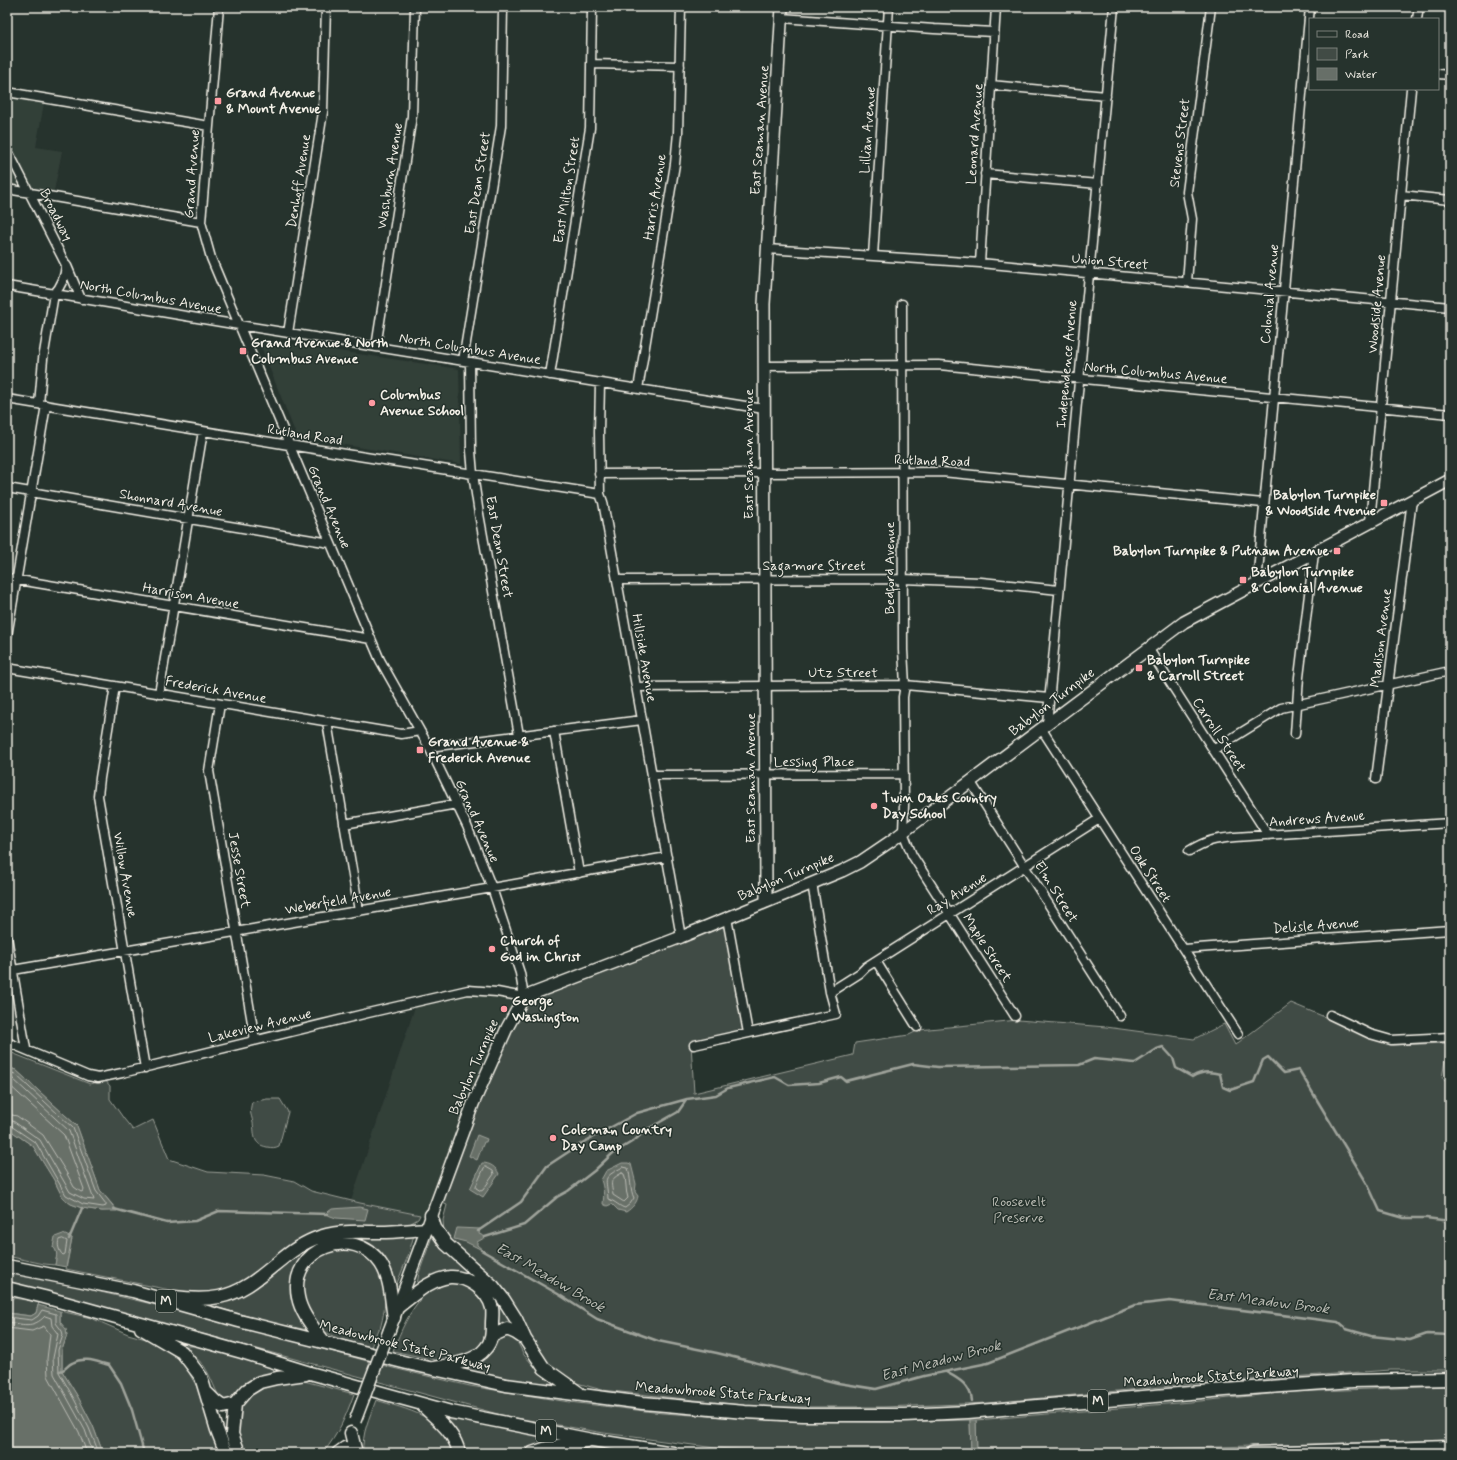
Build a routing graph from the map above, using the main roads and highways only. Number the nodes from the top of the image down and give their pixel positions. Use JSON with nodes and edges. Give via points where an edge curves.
{"nodes":[{"id":1,"x":782,"y":13,"type":"edge"},
{"id":2,"x":1450,"y":480,"type":"edge"},
{"id":3,"x":766,"y":902,"type":"junction"},
{"id":4,"x":431,"y":1215,"type":"junction"},
{"id":5,"x":426,"y":1230,"type":"junction"},
{"id":6,"x":7,"y":1266,"type":"edge"},
{"id":7,"x":7,"y":1288,"type":"edge"},
{"id":8,"x":146,"y":1295,"type":"junction"},
{"id":9,"x":396,"y":1312,"type":"junction"},
{"id":10,"x":131,"y":1321,"type":"junction"},
{"id":11,"x":492,"y":1336,"type":"junction"},
{"id":12,"x":525,"y":1339,"type":"junction"},
{"id":13,"x":324,"y":1342,"type":"junction"},
{"id":14,"x":430,"y":1368,"type":"junction"},
{"id":15,"x":310,"y":1373,"type":"junction"},
{"id":16,"x":1450,"y":1379,"type":"edge"},
{"id":17,"x":206,"y":1392,"type":"junction"},
{"id":18,"x":581,"y":1395,"type":"junction"},
{"id":19,"x":235,"y":1404,"type":"junction"},
{"id":20,"x":421,"y":1404,"type":"junction"},
{"id":21,"x":353,"y":1427,"type":"joint"},
{"id":22,"x":592,"y":1440,"type":"junction"},
{"id":23,"x":1450,"y":1447,"type":"edge"},
{"id":24,"x":345,"y":1452,"type":"edge"},
{"id":25,"x":226,"y":1453,"type":"edge"},
{"id":26,"x":239,"y":1453,"type":"edge"},
{"id":27,"x":459,"y":1453,"type":"edge"},
{"id":28,"x":532,"y":1453,"type":"edge"},
{"id":29,"x":673,"y":1453,"type":"edge"},
{"id":30,"x":1252,"y":1453,"type":"edge"}],
"edges":[{"from":1,"to":3,"type":"main road","name":"East Seaman Avenue","via":[[764,304]]},
{"from":2,"to":3,"type":"main road","name":"Babylon Turnpike","via":[[1184,622],[860,862]]},
{"from":3,"to":4,"type":"main road","name":"Babylon Turnpike","via":[[524,997],[507,1028],[473,1104]]},
{"from":4,"to":5,"type":"main road","name":"Babylon Turnpike"},
{"from":4,"to":12,"type":"highway","via":[[435,1228],[446,1244],[493,1286],[504,1300]]},
{"from":5,"to":8,"type":"highway","via":[[350,1231],[324,1235],[297,1248],[236,1292],[219,1297],[199,1299]]},
{"from":5,"to":9,"type":"main road","name":"Babylon Turnpike"},
{"from":6,"to":8,"type":"highway","name":"Meadowbrook State Parkway","number":"M"},
{"from":7,"to":10,"type":"highway","number":"M"},
{"from":8,"to":13,"type":"highway","name":"Meadowbrook State Parkway","number":"M"},
{"from":9,"to":11,"type":"highway","via":[[433,1282],[454,1277],[469,1282],[487,1297],[492,1308]]},
{"from":9,"to":13,"type":"highway","via":[[385,1273],[372,1254],[357,1245],[343,1243],[324,1247],[304,1264],[297,1287],[303,1313]]},
{"from":9,"to":21,"type":"main road","name":"Babylon Turnpike","bridge":true},
{"from":10,"to":15,"type":"highway","number":"M"},
{"from":10,"to":17,"type":"highway","via":[[182,1352],[201,1377]]},
{"from":11,"to":12,"type":"highway","via":[[507,1329]]},
{"from":11,"to":14,"type":"highway","via":[[485,1350],[468,1361]]},
{"from":12,"to":18,"type":"highway","via":[[544,1368]]},
{"from":13,"to":14,"type":"highway","name":"Meadowbrook State Parkway","number":"M"},
{"from":14,"to":18,"type":"highway","name":"Meadowbrook State Parkway","number":"M","via":[[506,1385]]},
{"from":15,"to":19,"type":"highway","via":[[260,1382],[247,1390]]},
{"from":15,"to":20,"type":"highway","number":"M"},
{"from":16,"to":18,"type":"highway","name":"Meadowbrook State Parkway","number":"M","via":[[1353,1381],[904,1415],[745,1412]]},
{"from":17,"to":19,"type":"highway","via":[[223,1407]]},
{"from":17,"to":25,"type":"highway"},
{"from":19,"to":26,"type":"highway","via":[[232,1434]]},
{"from":20,"to":22,"type":"highway","number":"M"},
{"from":20,"to":27,"type":"highway","via":[[450,1433]]},
{"from":21,"to":24,"type":"highway"},
{"from":22,"to":28,"type":"highway"},
{"from":22,"to":29,"type":"highway","number":"M"},
{"from":23,"to":30,"type":"highway"}]}
